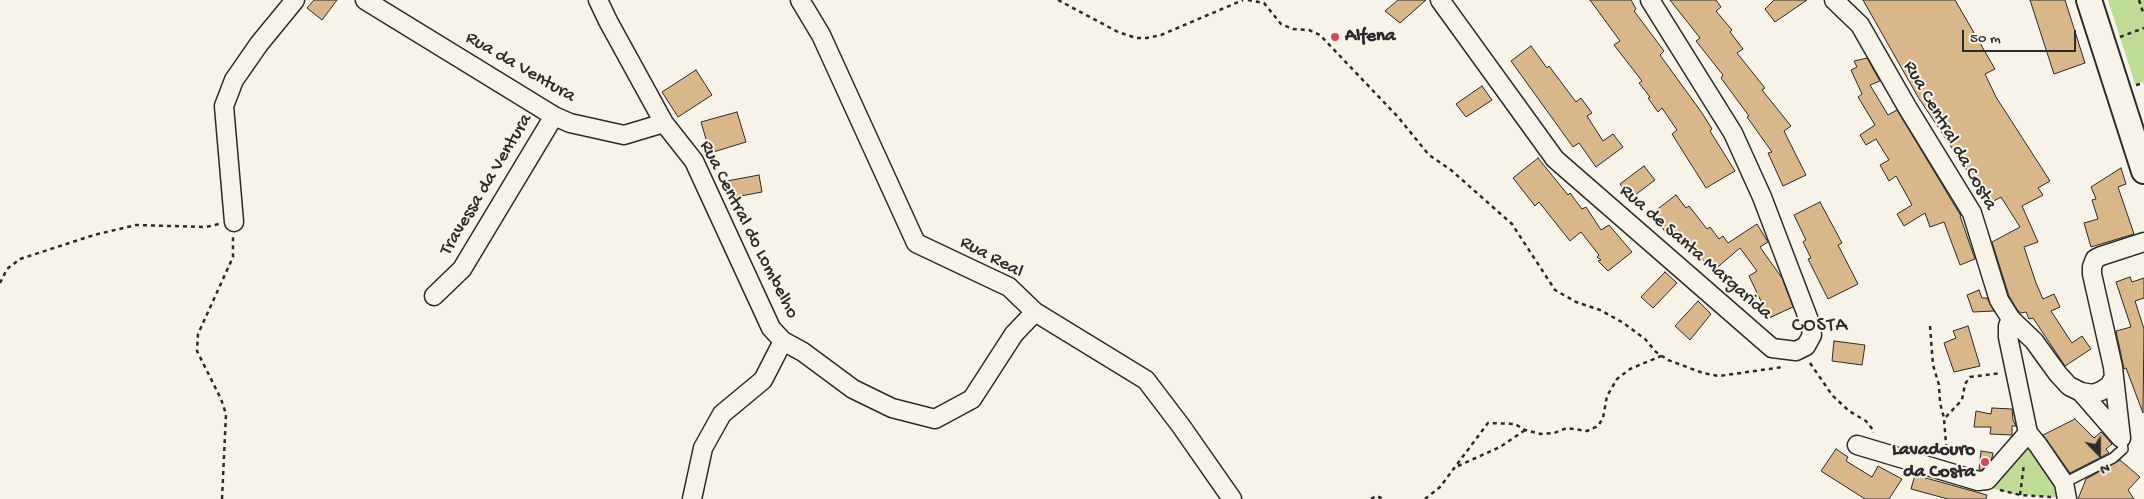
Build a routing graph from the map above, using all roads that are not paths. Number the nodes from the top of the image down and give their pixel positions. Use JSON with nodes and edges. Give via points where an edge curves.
{"nodes":[{"id":1,"x":295,"y":0,"type":"edge"},
{"id":2,"x":365,"y":0,"type":"edge"},
{"id":3,"x":598,"y":0,"type":"edge"},
{"id":4,"x":800,"y":0,"type":"edge"},
{"id":5,"x":1440,"y":0,"type":"edge"},
{"id":6,"x":1650,"y":0,"type":"edge"},
{"id":7,"x":1834,"y":0,"type":"edge"},
{"id":8,"x":2090,"y":0,"type":"edge"},
{"id":9,"x":554,"y":116,"type":"junction"},
{"id":10,"x":664,"y":122,"type":"junction"},
{"id":11,"x":2144,"y":171,"type":"edge"},
{"id":12,"x":234,"y":222,"type":"road end"},
{"id":13,"x":2144,"y":242,"type":"edge"},
{"id":14,"x":434,"y":296,"type":"dead end"},
{"id":15,"x":1034,"y":312,"type":"junction"},
{"id":16,"x":2011,"y":319,"type":"junction"},
{"id":17,"x":784,"y":341,"type":"junction"},
{"id":18,"x":2114,"y":377,"type":"junction"},
{"id":19,"x":2081,"y":392,"type":"junction"},
{"id":20,"x":2028,"y":433,"type":"junction"},
{"id":21,"x":2121,"y":438,"type":"junction"},
{"id":22,"x":1865,"y":447,"type":"road end"},
{"id":23,"x":2066,"y":494,"type":"edge"},
{"id":24,"x":692,"y":499,"type":"edge"},
{"id":25,"x":1232,"y":499,"type":"edge"}],
"edges":[{"from":1,"to":12,"type":"street","via":[[258,44],[234,80],[224,106]]},
{"from":2,"to":9,"type":"street","name":"Rua da Ventura"},
{"from":3,"to":10,"type":"street","name":"Rua Central do Lombelho"},
{"from":4,"to":15,"type":"street","name":"Rua Real","via":[[825,44],[916,244],[1009,286]]},
{"from":5,"to":6,"type":"street","name":"Rua de Santa Margarida","via":[[1555,159],[1772,348],[1794,358],[1812,335],[1810,324],[1762,197],[1733,133]]},
{"from":7,"to":16,"type":"street","name":"Rua Central da Costa","via":[[1860,25],[1972,214],[2000,300]]},
{"from":8,"to":11,"type":"main road"},
{"from":9,"to":10,"type":"street","name":"Rua da Ventura","via":[[570,123],[624,135]]},
{"from":9,"to":14,"type":"street","name":"Travessa da Ventura","via":[[462,269]]},
{"from":10,"to":17,"type":"street","name":"Rua Central do Lombelho","via":[[694,161],[770,328]]},
{"from":13,"to":18,"type":"street","via":[[2101,256],[2095,259],[2092,267]]},
{"from":15,"to":17,"type":"street","via":[[1014,334],[972,399],[935,419],[892,408],[853,389]]},
{"from":15,"to":25,"type":"street","name":"Rua Real","via":[[1146,380]]},
{"from":16,"to":19,"type":"street","via":[[2034,341],[2069,386]]},
{"from":16,"to":20,"type":"street","via":[[2008,337]]},
{"from":17,"to":24,"type":"street","name":"Rua Central do Lombelho","via":[[763,380],[722,414],[703,448]]},
{"from":18,"to":19,"type":"street","via":[[2101,391],[2093,394]]},
{"from":18,"to":21,"type":"street"},
{"from":19,"to":21,"type":"street"},
{"from":20,"to":22,"type":"street","via":[[1986,480],[1978,481]]},
{"from":20,"to":23,"type":"street"},
{"from":21,"to":23,"type":"lane","via":[[2123,449]]}]}
